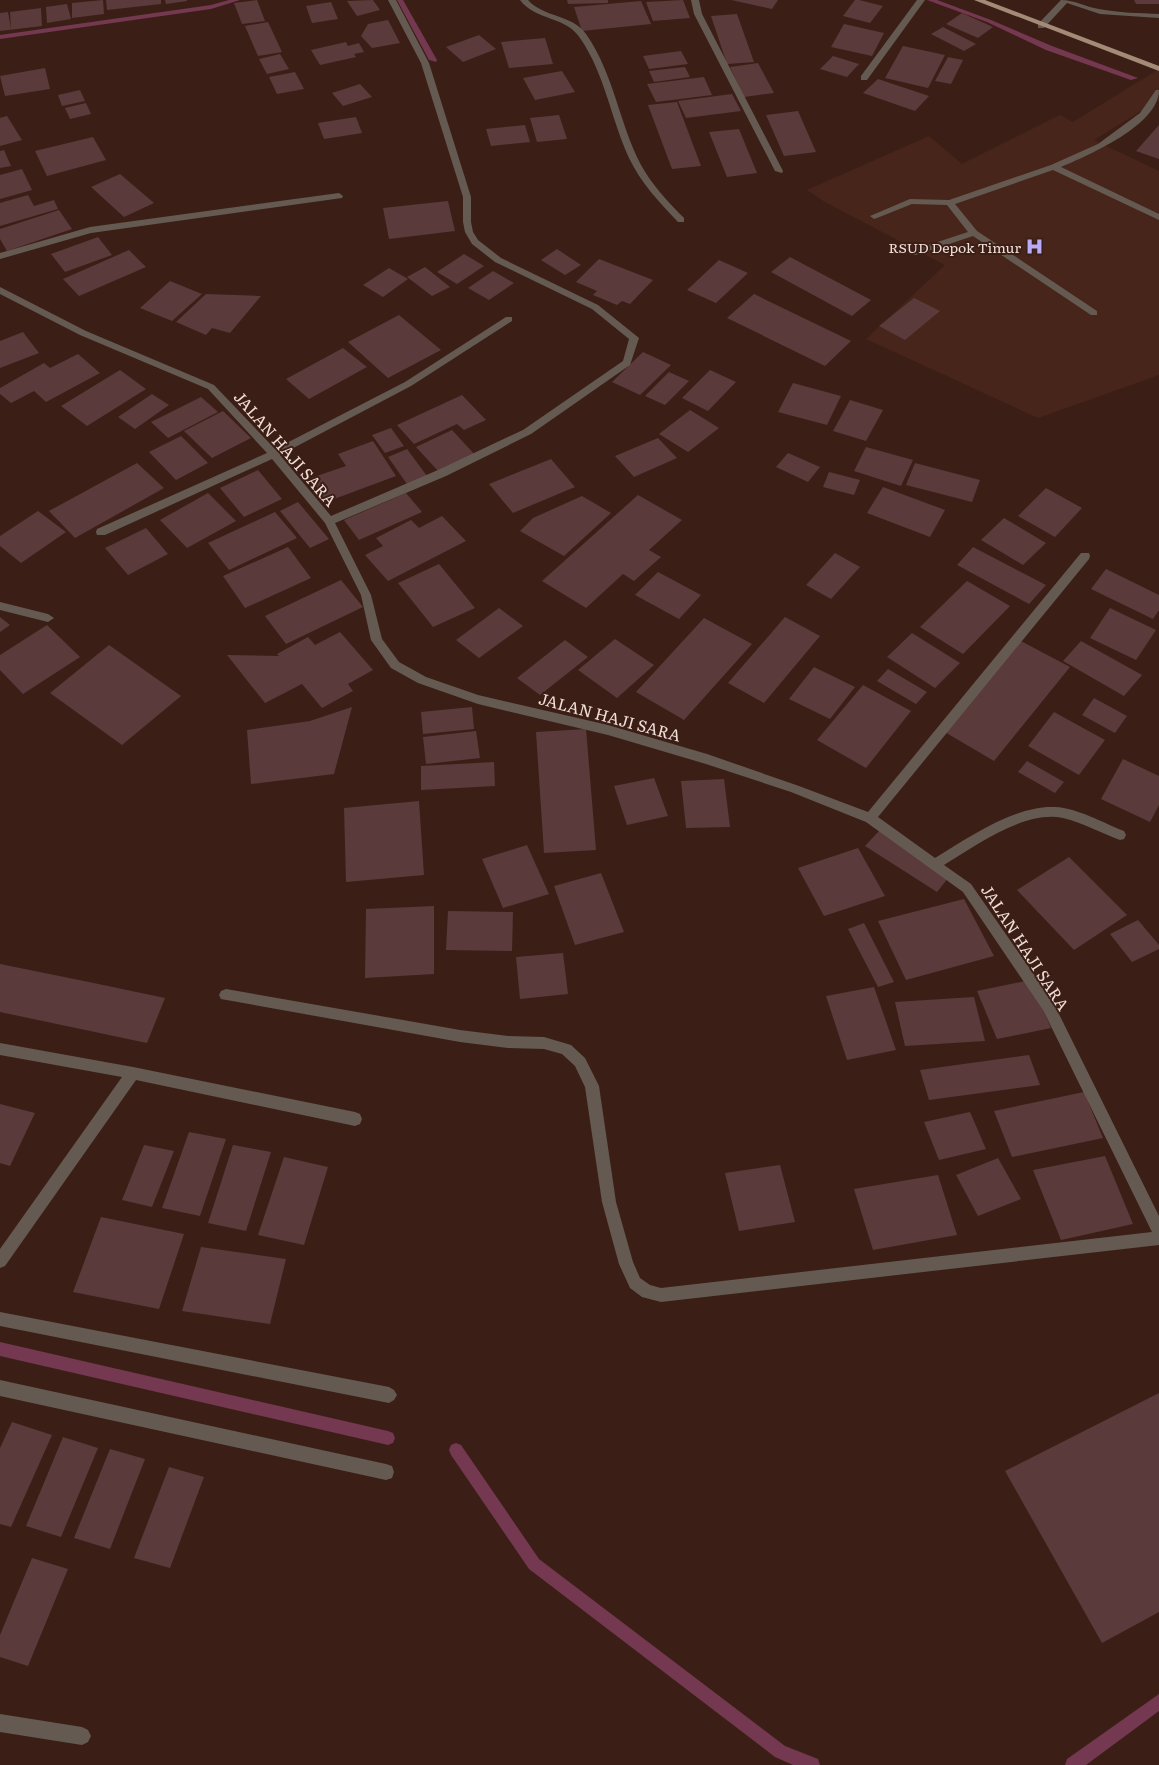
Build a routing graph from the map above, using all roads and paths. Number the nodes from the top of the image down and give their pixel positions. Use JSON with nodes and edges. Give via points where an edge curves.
{"nodes":[{"id":1,"x":392,"y":0,"type":"edge"},
{"id":2,"x":524,"y":0,"type":"edge"},
{"id":3,"x":695,"y":0,"type":"edge"},
{"id":4,"x":978,"y":0,"type":"edge"},
{"id":5,"x":1066,"y":0,"type":"edge"},
{"id":6,"x":920,"y":1,"type":"edge"},
{"id":7,"x":1159,"y":16,"type":"edge"},
{"id":8,"x":1041,"y":26,"type":"junction"},
{"id":9,"x":1159,"y":69,"type":"edge"},
{"id":10,"x":864,"y":78,"type":"dead end"},
{"id":11,"x":1159,"y":92,"type":"edge"},
{"id":12,"x":1054,"y":167,"type":"junction"},
{"id":13,"x":779,"y":172,"type":"dead end"},
{"id":14,"x":339,"y":196,"type":"dead end"},
{"id":15,"x":950,"y":203,"type":"junction"},
{"id":16,"x":874,"y":216,"type":"dead end"},
{"id":17,"x":1159,"y":217,"type":"edge"},
{"id":18,"x":681,"y":220,"type":"dead end"},
{"id":19,"x":974,"y":233,"type":"junction"},
{"id":20,"x":912,"y":253,"type":"dead end"},
{"id":21,"x":0,"y":256,"type":"edge"},
{"id":22,"x":0,"y":290,"type":"edge"},
{"id":23,"x":1094,"y":313,"type":"dead end"},
{"id":24,"x":510,"y":319,"type":"dead end"},
{"id":25,"x":274,"y":454,"type":"junction"},
{"id":26,"x":329,"y":521,"type":"junction"},
{"id":27,"x":101,"y":532,"type":"dead end"},
{"id":28,"x":1085,"y":556,"type":"dead end"},
{"id":29,"x":0,"y":606,"type":"edge"},
{"id":30,"x":48,"y":618,"type":"dead end"},
{"id":31,"x":870,"y":818,"type":"junction"},
{"id":32,"x":1120,"y":835,"type":"dead end"},
{"id":33,"x":935,"y":864,"type":"junction"},
{"id":34,"x":226,"y":995,"type":"dead end"},
{"id":35,"x":0,"y":1049,"type":"edge"},
{"id":36,"x":133,"y":1073,"type":"junction"},
{"id":37,"x":355,"y":1119,"type":"dead end"},
{"id":38,"x":1159,"y":1231,"type":"edge"},
{"id":39,"x":1159,"y":1238,"type":"edge"},
{"id":40,"x":0,"y":1261,"type":"edge"},
{"id":41,"x":0,"y":1319,"type":"edge"},
{"id":42,"x":0,"y":1388,"type":"edge"},
{"id":43,"x":389,"y":1395,"type":"dead end"},
{"id":44,"x":386,"y":1472,"type":"dead end"},
{"id":45,"x":0,"y":1723,"type":"edge"},
{"id":46,"x":82,"y":1736,"type":"dead end"}],
"edges":[{"from":1,"to":26,"type":"street","via":[[425,63],[467,197],[467,222],[475,242],[498,260],[595,307],[634,338],[627,363],[527,432],[442,473]]},
{"from":2,"to":18,"type":"street","via":[[534,10],[574,26],[584,36],[605,77],[634,157],[652,189]]},
{"from":3,"to":13,"type":"street","via":[[698,14]]},
{"from":4,"to":8,"type":"main road"},
{"from":5,"to":7,"type":"street","via":[[1078,6],[1118,14]]},
{"from":5,"to":8,"type":"street"},
{"from":6,"to":10,"type":"street"},
{"from":8,"to":9,"type":"main road"},
{"from":11,"to":12,"type":"street","via":[[1143,114],[1101,146]]},
{"from":12,"to":15,"type":"street"},
{"from":12,"to":17,"type":"street"},
{"from":14,"to":21,"type":"street","via":[[90,230]]},
{"from":15,"to":16,"type":"street","via":[[910,202]]},
{"from":15,"to":19,"type":"street"},
{"from":19,"to":20,"type":"street"},
{"from":19,"to":23,"type":"street"},
{"from":22,"to":25,"type":"street","name":"JALAN HAJI SARA","via":[[83,332],[211,388]]},
{"from":24,"to":25,"type":"street","via":[[408,384]]},
{"from":25,"to":26,"type":"street","name":"JALAN HAJI SARA"},
{"from":25,"to":27,"type":"street"},
{"from":26,"to":31,"type":"street","name":"JALAN HAJI SARA","via":[[366,595],[376,640],[396,665],[422,680],[478,699],[608,730],[707,760]]},
{"from":28,"to":31,"type":"street"},
{"from":29,"to":30,"type":"street"},
{"from":31,"to":33,"type":"street","name":"JALAN HAJI SARA"},
{"from":32,"to":33,"type":"street","via":[[1055,812],[1039,812],[1026,815]]},
{"from":33,"to":38,"type":"street","name":"JALAN HAJI SARA","via":[[967,888],[1048,1006]]},
{"from":34,"to":39,"type":"street","via":[[460,1036],[544,1043],[566,1049],[580,1062],[592,1086],[609,1202],[626,1264],[635,1283],[648,1292],[661,1295]]},
{"from":35,"to":36,"type":"street"},
{"from":36,"to":37,"type":"street"},
{"from":36,"to":40,"type":"street"},
{"from":41,"to":43,"type":"street"},
{"from":42,"to":44,"type":"street"},
{"from":45,"to":46,"type":"street"}]}
